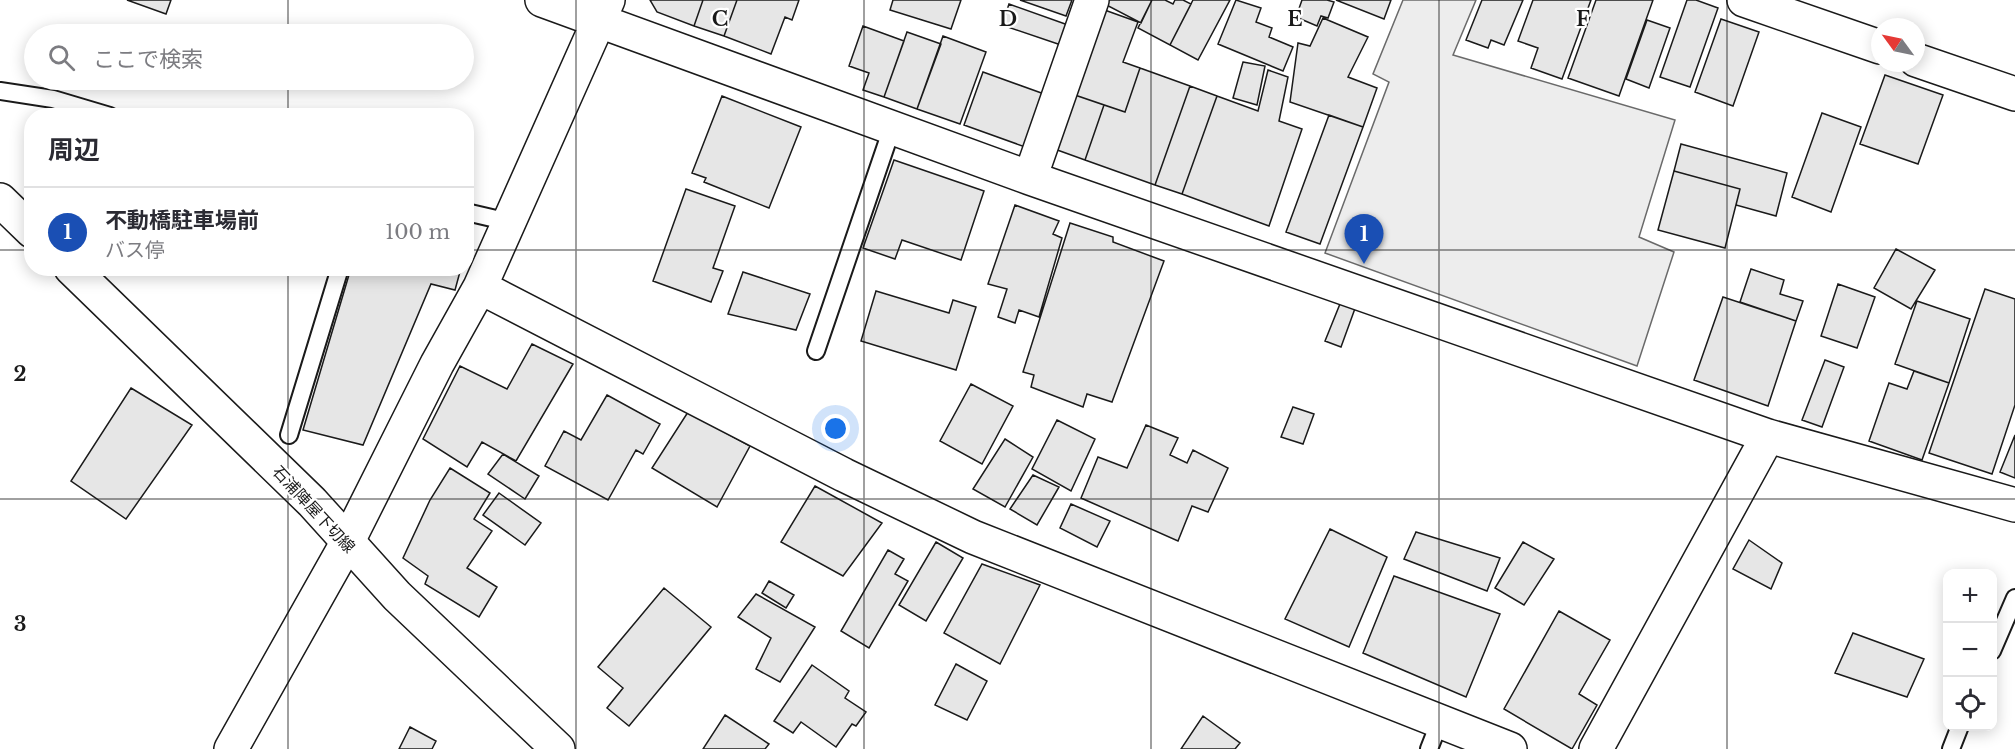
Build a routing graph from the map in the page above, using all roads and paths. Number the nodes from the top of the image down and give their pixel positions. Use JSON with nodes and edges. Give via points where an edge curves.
{"nodes":[{"id":1,"x":542,"y":0,"type":"edge"},
{"id":2,"x":1092,"y":0,"type":"edge"},
{"id":3,"x":1744,"y":0,"type":"edge"},
{"id":4,"x":604,"y":11,"type":"edge"},
{"id":5,"x":1871,"y":44,"type":"edge"},
{"id":6,"x":1925,"y":63,"type":"edge"},
{"id":7,"x":0,"y":91,"type":"edge"},
{"id":8,"x":2015,"y":94,"type":"edge"},
{"id":9,"x":83,"y":108,"type":"edge"},
{"id":10,"x":892,"y":128,"type":"junction"},
{"id":11,"x":1030,"y":178,"type":"junction"},
{"id":12,"x":0,"y":200,"type":"edge"},
{"id":13,"x":474,"y":214,"type":"edge"},
{"id":14,"x":509,"y":222,"type":"junction"},
{"id":15,"x":24,"y":223,"type":"edge"},
{"id":16,"x":79,"y":276,"type":"edge"},
{"id":17,"x":338,"y":276,"type":"edge"},
{"id":18,"x":480,"y":287,"type":"junction"},
{"id":19,"x":816,"y":351,"type":"dead end"},
{"id":20,"x":289,"y":435,"type":"dead end"},
{"id":21,"x":1768,"y":436,"type":"junction"},
{"id":22,"x":2015,"y":505,"type":"edge"},
{"id":23,"x":347,"y":543,"type":"junction"},
{"id":24,"x":2015,"y":598,"type":"edge"},
{"id":25,"x":1997,"y":639,"type":"edge"},
{"id":26,"x":1958,"y":731,"type":"edge"},
{"id":27,"x":1434,"y":735,"type":"edge"},
{"id":28,"x":231,"y":749,"type":"edge"},
{"id":29,"x":558,"y":749,"type":"edge"},
{"id":30,"x":1510,"y":749,"type":"edge"},
{"id":31,"x":1596,"y":749,"type":"edge"},
{"id":32,"x":1951,"y":749,"type":"edge"}],
"edges":[{"from":1,"to":4,"type":"street"},
{"from":2,"to":11,"type":"street"},
{"from":3,"to":5,"type":"street"},
{"from":4,"to":10,"type":"street"},
{"from":4,"to":14,"type":"street"},
{"from":6,"to":8,"type":"street"},
{"from":7,"to":9,"type":"lane"},
{"from":10,"to":11,"type":"street"},
{"from":10,"to":19,"type":"lane"},
{"from":11,"to":21,"type":"street"},
{"from":12,"to":15,"type":"street"},
{"from":13,"to":14,"type":"lane"},
{"from":14,"to":18,"type":"street"},
{"from":16,"to":23,"type":"street","name":"石浦陣屋下切線","via":[[312,502]]},
{"from":17,"to":20,"type":"lane"},
{"from":18,"to":23,"type":"street"},
{"from":18,"to":27,"type":"street","via":[[844,475],[973,537]]},
{"from":21,"to":22,"type":"street"},
{"from":21,"to":31,"type":"street"},
{"from":23,"to":28,"type":"street"},
{"from":23,"to":29,"type":"street","name":"石浦陣屋下切線"},
{"from":24,"to":25,"type":"lane"},
{"from":26,"to":32,"type":"lane"},
{"from":27,"to":30,"type":"street"}]}
